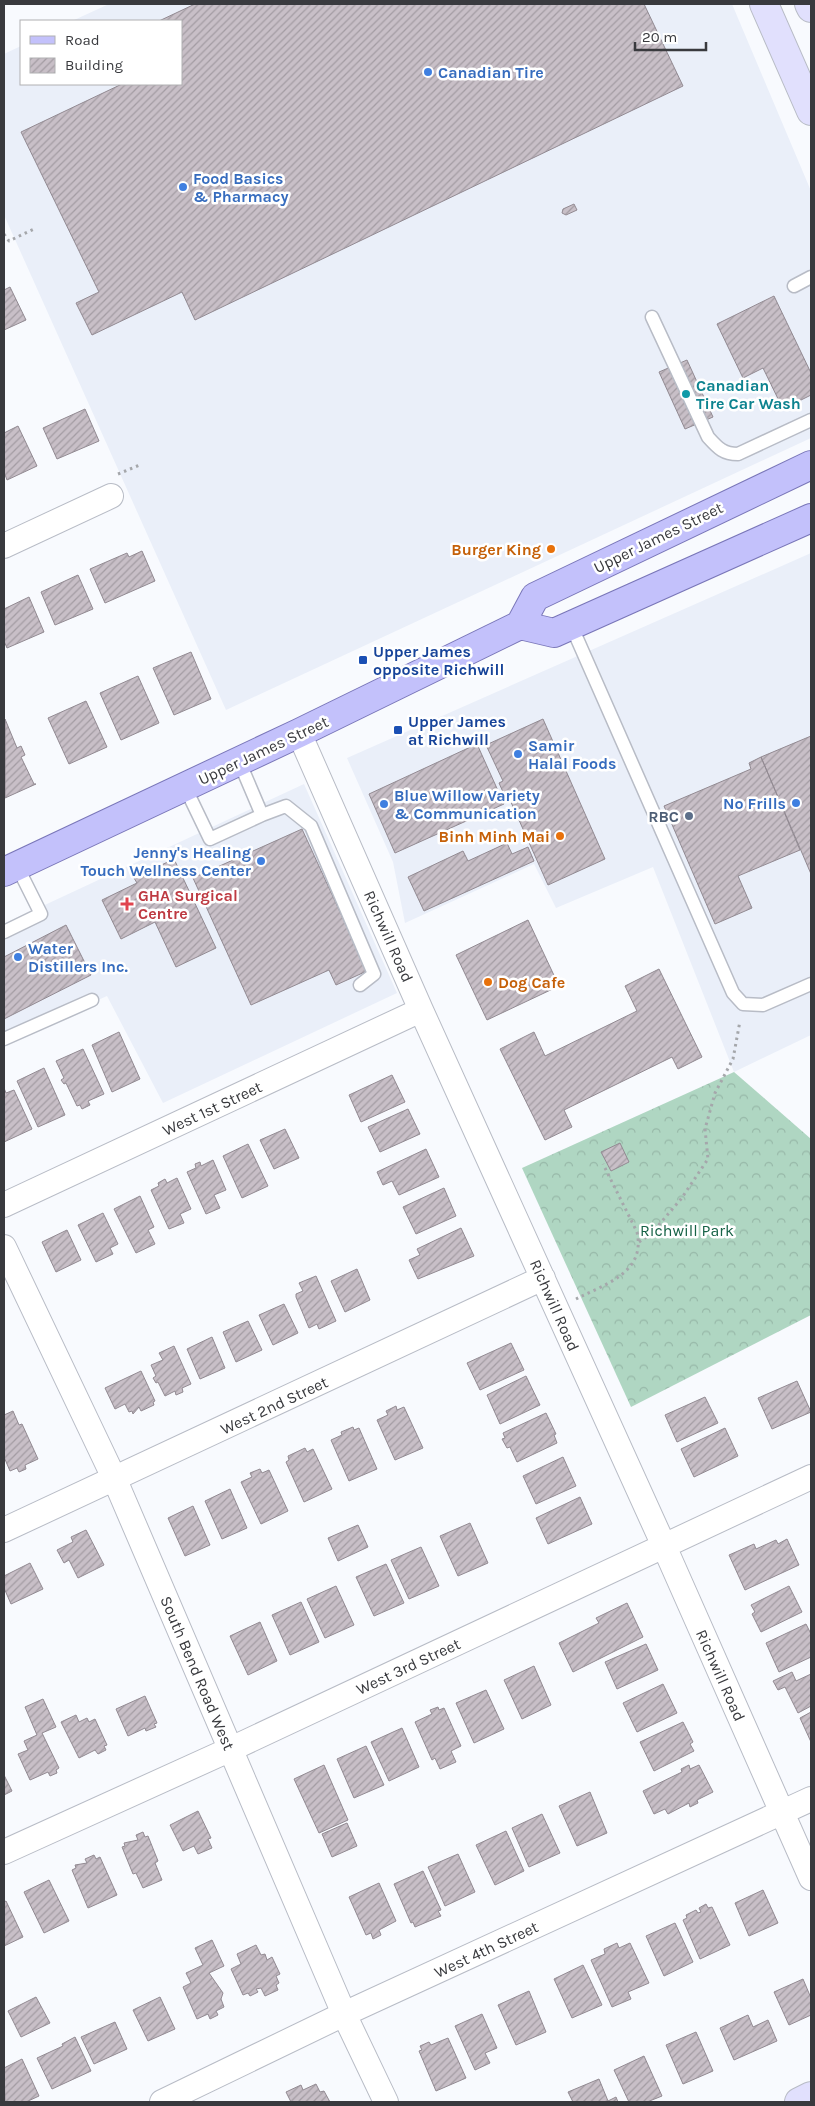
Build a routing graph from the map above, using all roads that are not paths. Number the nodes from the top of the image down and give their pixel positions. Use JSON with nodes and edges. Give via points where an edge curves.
{"nodes":[{"id":1,"x":764,"y":4,"type":"edge"},
{"id":2,"x":809,"y":4,"type":"edge"},
{"id":3,"x":811,"y":8,"type":"edge"},
{"id":4,"x":811,"y":111,"type":"edge"},
{"id":5,"x":811,"y":277,"type":"edge"},
{"id":6,"x":794,"y":286,"type":"dead end"},
{"id":7,"x":652,"y":317,"type":"dead end"},
{"id":8,"x":811,"y":420,"type":"edge"},
{"id":9,"x":811,"y":465,"type":"edge"},
{"id":10,"x":111,"y":496,"type":"dead end"},
{"id":11,"x":811,"y":518,"type":"edge"},
{"id":12,"x":4,"y":546,"type":"edge"},
{"id":13,"x":566,"y":582,"type":"junction"},
{"id":14,"x":641,"y":593,"type":"junction"},
{"id":15,"x":520,"y":625,"type":"junction"},
{"id":16,"x":571,"y":625,"type":"junction"},
{"id":17,"x":300,"y":733,"type":"junction"},
{"id":18,"x":240,"y":761,"type":"junction"},
{"id":19,"x":185,"y":787,"type":"junction"},
{"id":20,"x":262,"y":814,"type":"junction"},
{"id":21,"x":10,"y":869,"type":"edge"},
{"id":22,"x":4,"y":932,"type":"edge"},
{"id":23,"x":811,"y":984,"type":"edge"},
{"id":24,"x":360,"y":985,"type":"dead end"},
{"id":25,"x":92,"y":1000,"type":"dead end"},
{"id":26,"x":421,"y":1010,"type":"junction"},
{"id":27,"x":4,"y":1039,"type":"edge"},
{"id":28,"x":4,"y":1205,"type":"edge"},
{"id":29,"x":4,"y":1247,"type":"edge"},
{"id":30,"x":543,"y":1278,"type":"junction"},
{"id":31,"x":811,"y":1477,"type":"edge"},
{"id":32,"x":115,"y":1480,"type":"junction"},
{"id":33,"x":4,"y":1530,"type":"edge"},
{"id":34,"x":664,"y":1546,"type":"junction"},
{"id":35,"x":231,"y":1749,"type":"junction"},
{"id":36,"x":811,"y":1799,"type":"edge"},
{"id":37,"x":782,"y":1812,"type":"junction"},
{"id":38,"x":4,"y":1852,"type":"edge"},
{"id":39,"x":811,"y":1878,"type":"edge"},
{"id":40,"x":344,"y":2014,"type":"junction"},
{"id":41,"x":811,"y":2096,"type":"edge"},
{"id":42,"x":162,"y":2102,"type":"edge"},
{"id":43,"x":386,"y":2102,"type":"edge"},
{"id":44,"x":799,"y":2102,"type":"edge"}],
"edges":[{"from":1,"to":4,"type":"main road"},
{"from":2,"to":3,"type":"main road"},
{"from":5,"to":6,"type":"lane"},
{"from":7,"to":8,"type":"lane","via":[[708,437],[718,449],[727,454],[738,454]]},
{"from":9,"to":13,"type":"main road","name":"Upper James Street"},
{"from":10,"to":12,"type":"street"},
{"from":11,"to":14,"type":"main road"},
{"from":13,"to":14,"type":"main road","via":[[599,592]]},
{"from":13,"to":15,"type":"main road","name":"Upper James Street","via":[[535,596]]},
{"from":14,"to":16,"type":"main road"},
{"from":15,"to":16,"type":"main road","via":[[554,633]]},
{"from":15,"to":17,"type":"main road","name":"Upper James Street"},
{"from":16,"to":23,"type":"lane","via":[[733,993],[743,1004],[763,1005]]},
{"from":17,"to":18,"type":"main road","name":"Upper James Street"},
{"from":17,"to":26,"type":"street","name":"Richwill Road"},
{"from":18,"to":19,"type":"main road","name":"Upper James Street"},
{"from":18,"to":20,"type":"lane"},
{"from":19,"to":20,"type":"lane","via":[[210,839]]},
{"from":19,"to":21,"type":"main road","name":"Upper James Street"},
{"from":20,"to":24,"type":"lane","via":[[286,806],[311,826],[374,974]]},
{"from":21,"to":22,"type":"lane","via":[[41,914]]},
{"from":25,"to":27,"type":"lane"},
{"from":26,"to":28,"type":"street","name":"West 1st Street"},
{"from":26,"to":30,"type":"street","name":"Richwill Road"},
{"from":29,"to":32,"type":"street","name":"South Bend Road West"},
{"from":30,"to":32,"type":"street","name":"West 2nd Street"},
{"from":30,"to":34,"type":"street","name":"Richwill Road"},
{"from":31,"to":34,"type":"street","name":"West 3rd Street"},
{"from":32,"to":33,"type":"street","name":"West 2nd Street"},
{"from":32,"to":35,"type":"street","name":"South Bend Road West"},
{"from":34,"to":35,"type":"street","name":"West 3rd Street"},
{"from":34,"to":37,"type":"street","name":"Richwill Road"},
{"from":35,"to":38,"type":"street","name":"West 3rd Street"},
{"from":35,"to":40,"type":"street","name":"South Bend Road West"},
{"from":36,"to":37,"type":"street","name":"West 4th Street"},
{"from":37,"to":39,"type":"street","name":"Richwill Road"},
{"from":37,"to":40,"type":"street","name":"West 4th Street"},
{"from":40,"to":42,"type":"street","name":"West 4th Street"},
{"from":40,"to":43,"type":"street","name":"South Bend Road West"},
{"from":41,"to":44,"type":"main road"}]}
